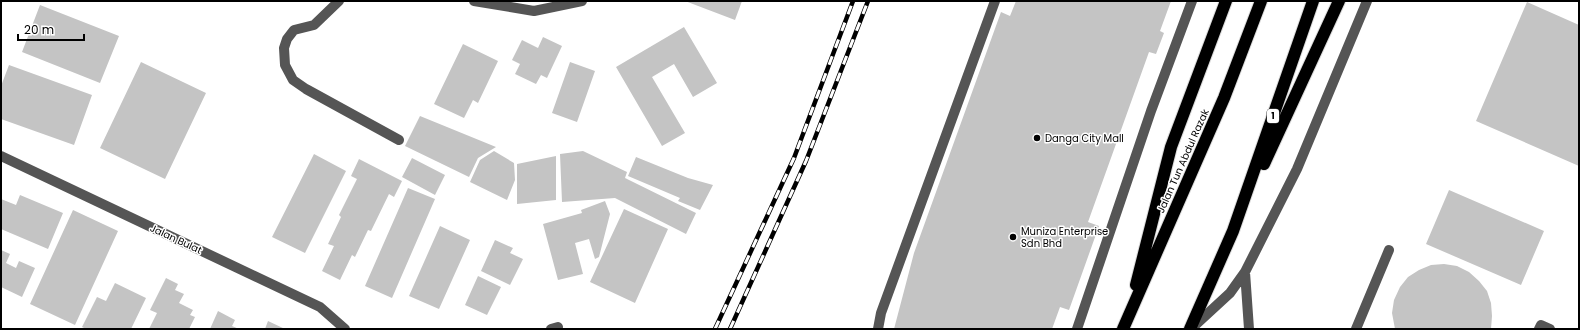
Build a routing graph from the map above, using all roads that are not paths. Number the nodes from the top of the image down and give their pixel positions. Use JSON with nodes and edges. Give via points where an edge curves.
{"nodes":[{"id":1,"x":340,"y":1,"type":"edge"},
{"id":2,"x":474,"y":1,"type":"edge"},
{"id":3,"x":582,"y":1,"type":"edge"},
{"id":4,"x":995,"y":1,"type":"edge"},
{"id":5,"x":1192,"y":1,"type":"edge"},
{"id":6,"x":1226,"y":1,"type":"edge"},
{"id":7,"x":1261,"y":1,"type":"edge"},
{"id":8,"x":1313,"y":1,"type":"edge"},
{"id":9,"x":1339,"y":1,"type":"edge"},
{"id":10,"x":1367,"y":1,"type":"edge"},
{"id":11,"x":399,"y":140,"type":"dead end"},
{"id":12,"x":1,"y":156,"type":"edge"},
{"id":13,"x":1233,"y":231,"type":"junction"},
{"id":14,"x":1389,"y":250,"type":"dead end"},
{"id":15,"x":1245,"y":272,"type":"junction"},
{"id":16,"x":1125,"y":324,"type":"edge"},
{"id":17,"x":345,"y":329,"type":"edge"},
{"id":18,"x":878,"y":329,"type":"edge"},
{"id":19,"x":1077,"y":329,"type":"edge"},
{"id":20,"x":1190,"y":329,"type":"edge"},
{"id":21,"x":1248,"y":329,"type":"edge"},
{"id":22,"x":1356,"y":329,"type":"edge"},
{"id":23,"x":1539,"y":329,"type":"edge"},
{"id":24,"x":1550,"y":329,"type":"edge"}],
"edges":[{"from":1,"to":11,"type":"street","via":[[314,25],[294,30],[286,39],[285,65],[293,80],[306,89]]},
{"from":2,"to":3,"type":"street","via":[[534,11]]},
{"from":4,"to":18,"type":"street","via":[[881,313]]},
{"from":5,"to":19,"type":"street"},
{"from":6,"to":16,"type":"highway","via":[[1171,147]]},
{"from":7,"to":16,"type":"highway","name":"Jalan Tun Abdul Razak","via":[[1224,98]]},
{"from":8,"to":13,"type":"highway","number":"1"},
{"from":9,"to":13,"type":"highway"},
{"from":10,"to":15,"type":"street","via":[[1296,169]]},
{"from":12,"to":17,"type":"street","name":"Jalan Bulat","via":[[320,307]]},
{"from":13,"to":20,"type":"highway","number":"1"},
{"from":14,"to":22,"type":"street"},
{"from":15,"to":20,"type":"street","via":[[1230,293]]},
{"from":15,"to":21,"type":"street"},
{"from":23,"to":24,"type":"street","via":[[1541,325]]}]}
